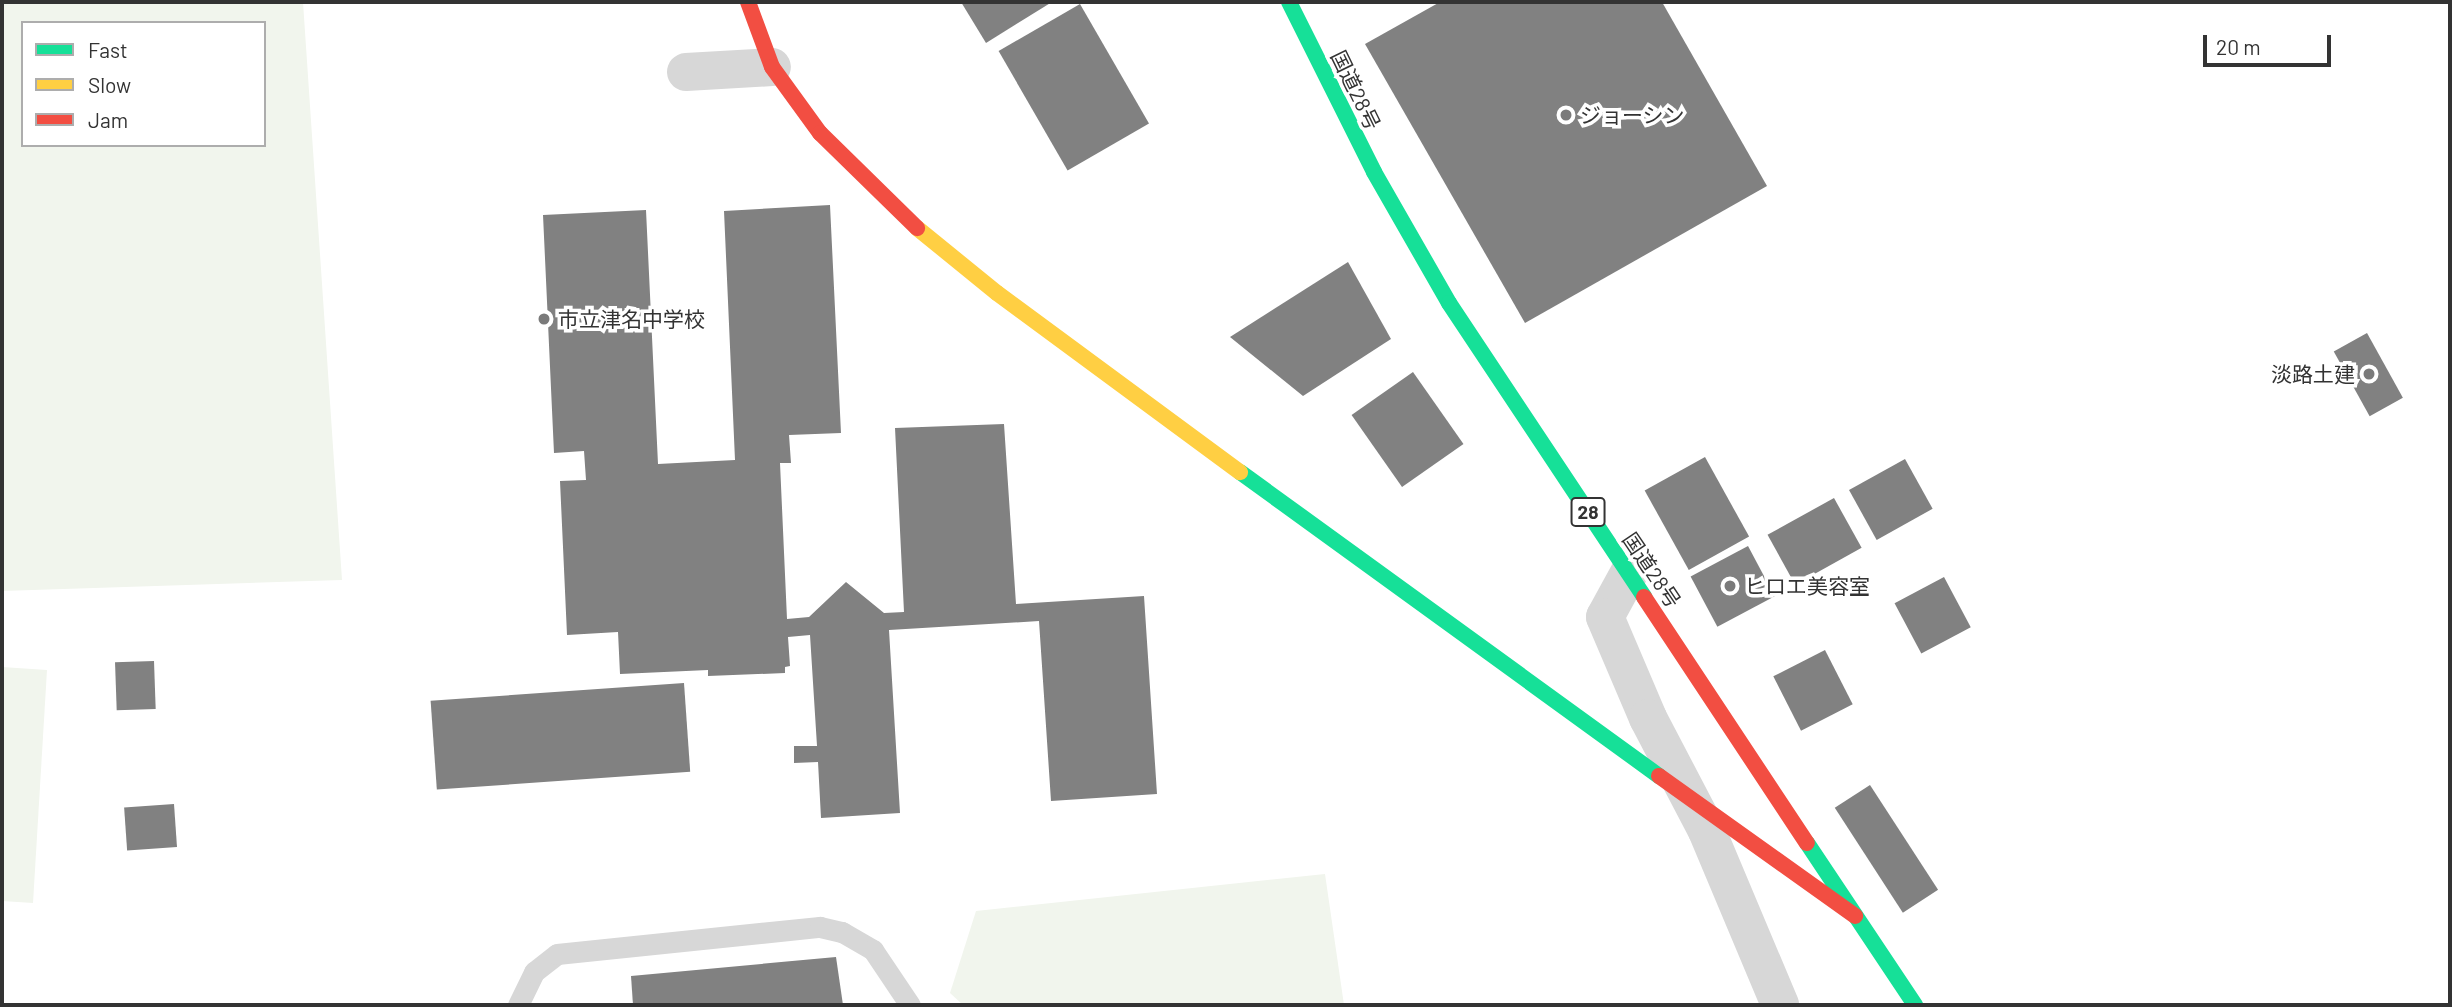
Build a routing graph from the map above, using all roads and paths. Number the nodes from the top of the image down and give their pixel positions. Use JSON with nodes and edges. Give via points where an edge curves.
{"nodes":[{"id":1,"x":748,"y":2,"type":"edge"},
{"id":2,"x":1289,"y":2,"type":"edge"},
{"id":3,"x":772,"y":67,"type":"junction"},
{"id":4,"x":686,"y":72,"type":"dead end"},
{"id":5,"x":1629,"y":573,"type":"junction"},
{"id":6,"x":1692,"y":800,"type":"junction"},
{"id":7,"x":1857,"y":918,"type":"junction"},
{"id":8,"x":518,"y":1005,"type":"edge"},
{"id":9,"x":910,"y":1005,"type":"edge"},
{"id":10,"x":1780,"y":1005,"type":"edge"},
{"id":11,"x":1915,"y":1005,"type":"edge"}],
"edges":[{"from":1,"to":3,"type":"main road"},
{"from":2,"to":5,"type":"main road","name":"国道28号","number":"28","via":[[1422,259]]},
{"from":3,"to":4,"type":"street"},
{"from":3,"to":6,"type":"main road","via":[[820,133],[889,205],[997,293]]},
{"from":5,"to":6,"type":"street","via":[[1605,617],[1648,718]]},
{"from":5,"to":7,"type":"main road","name":"国道28号","number":"28"},
{"from":6,"to":7,"type":"main road"},
{"from":6,"to":10,"type":"street"},
{"from":7,"to":11,"type":"main road","name":"国道28号","number":"28"},
{"from":8,"to":9,"type":"lane","via":[[534,972],[557,954],[820,927],[842,932],[873,950]]}]}
